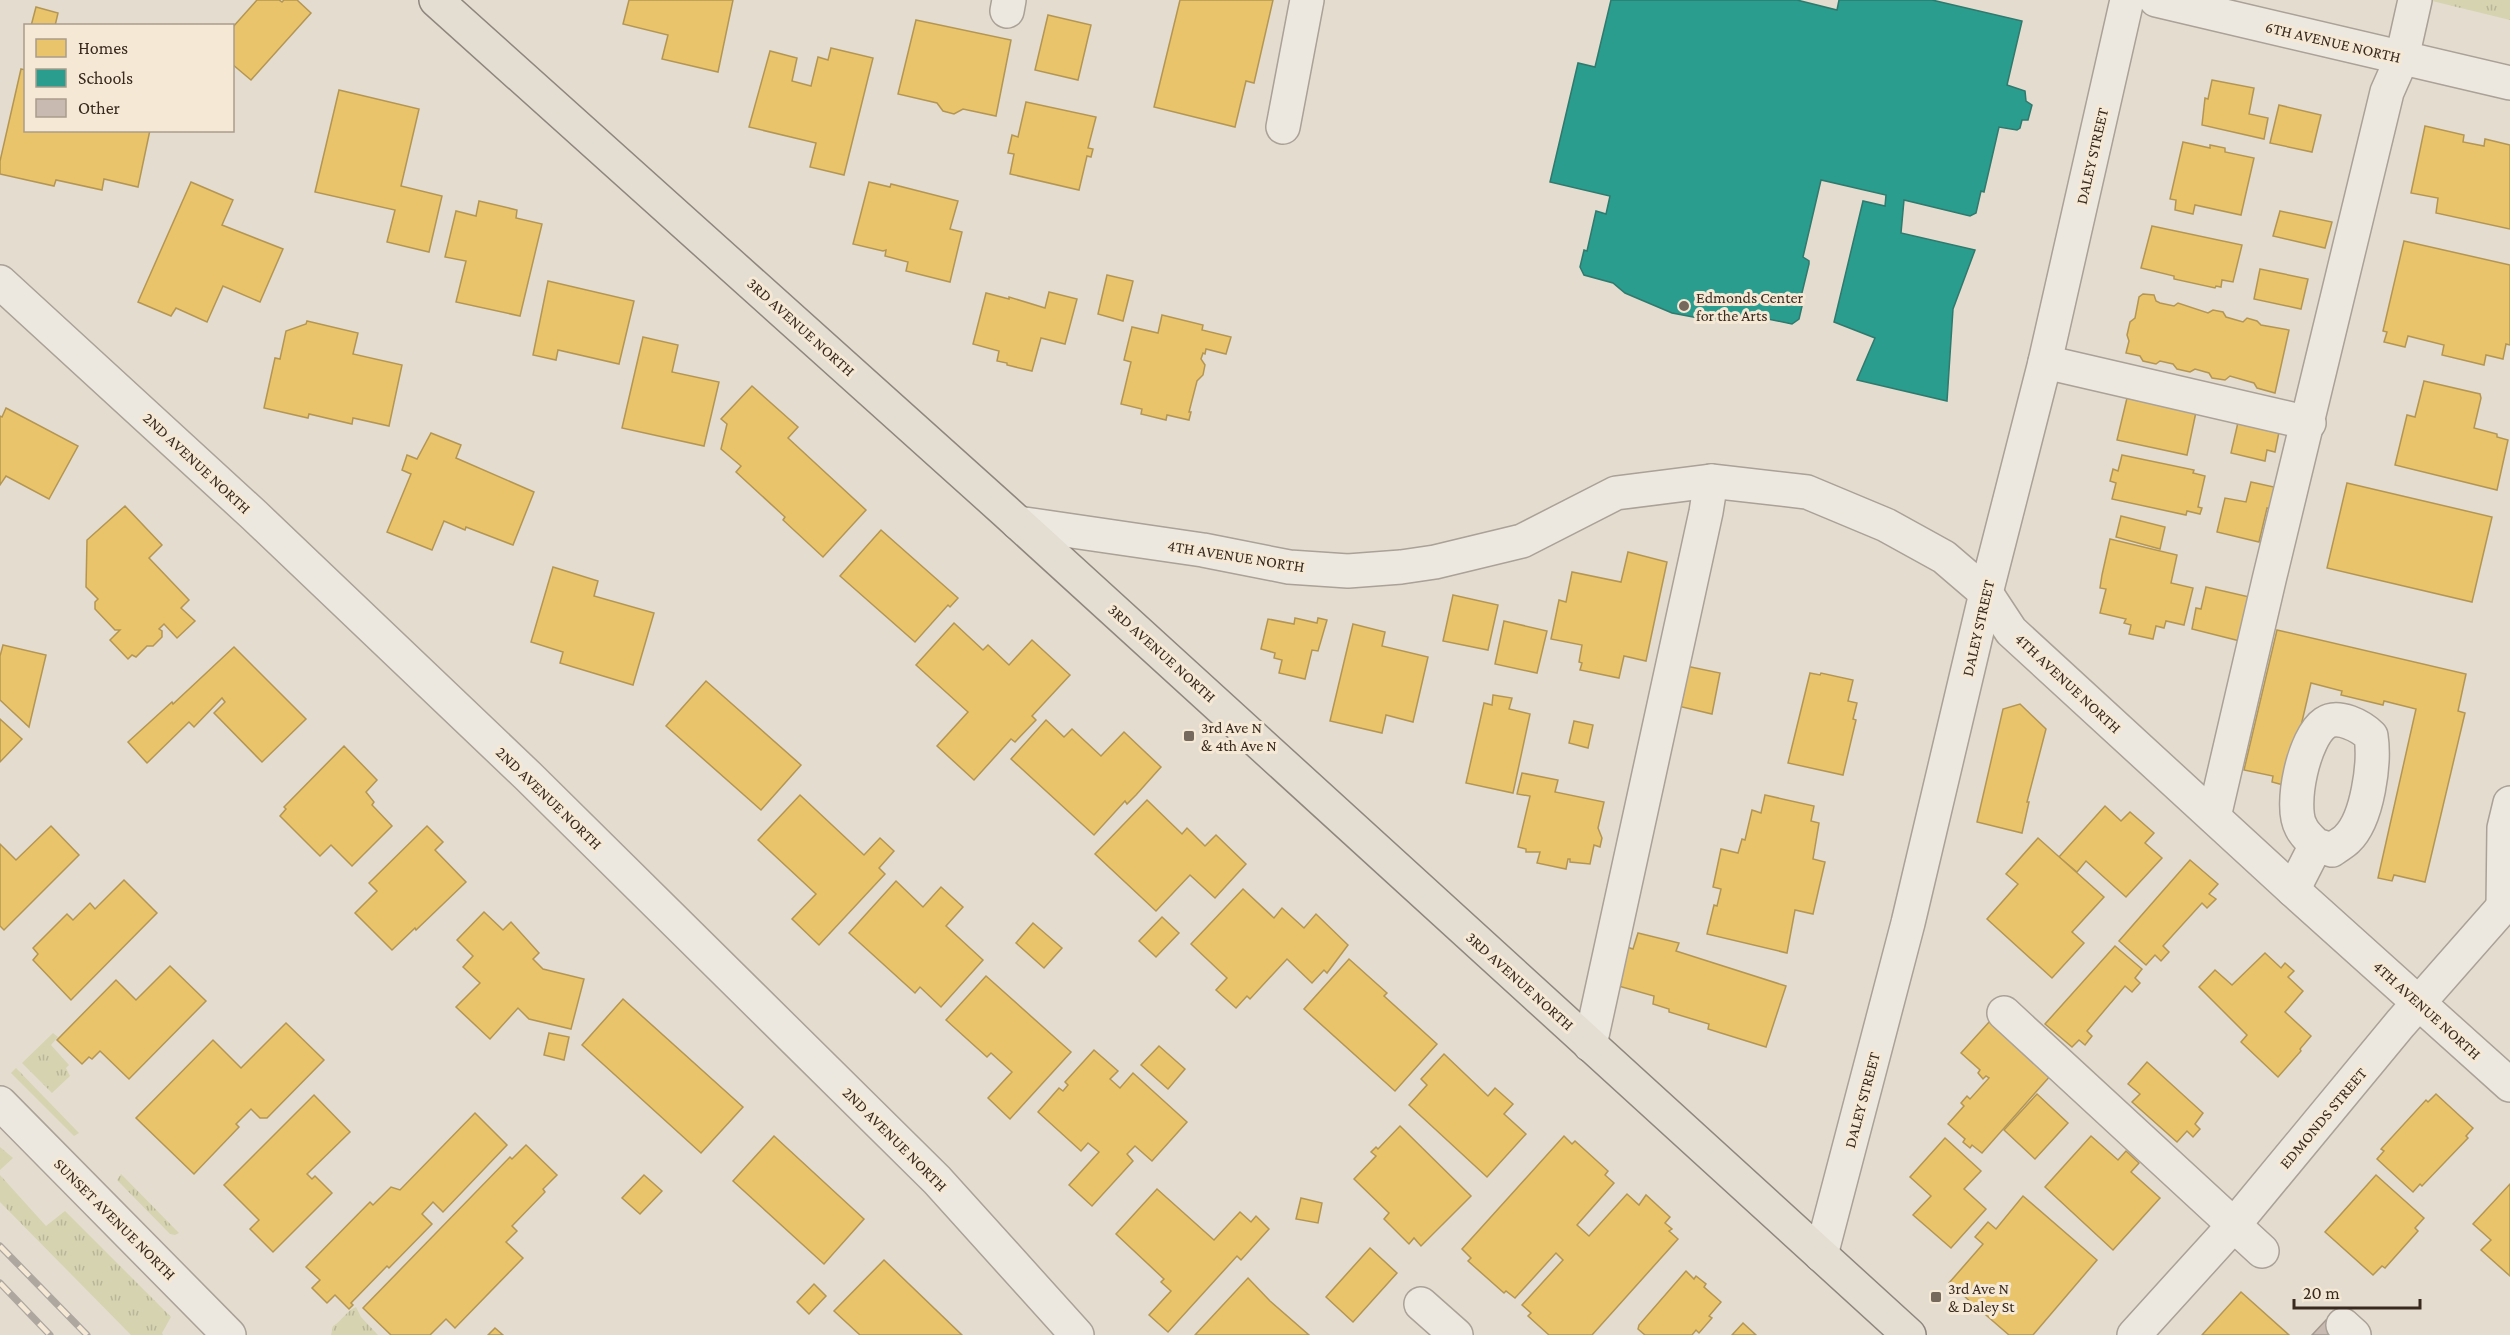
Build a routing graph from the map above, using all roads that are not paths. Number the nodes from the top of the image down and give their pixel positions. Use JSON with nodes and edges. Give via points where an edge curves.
{"nodes":[{"id":1,"x":436,"y":0,"type":"edge"},
{"id":2,"x":1307,"y":0,"type":"edge"},
{"id":3,"x":2127,"y":0,"type":"edge"},
{"id":4,"x":2156,"y":0,"type":"edge"},
{"id":5,"x":2415,"y":0,"type":"edge"},
{"id":6,"x":2402,"y":58,"type":"junction"},
{"id":7,"x":2510,"y":83,"type":"edge"},
{"id":8,"x":1283,"y":127,"type":"dead end"},
{"id":9,"x":0,"y":282,"type":"edge"},
{"id":10,"x":2045,"y":362,"type":"junction"},
{"id":11,"x":2309,"y":423,"type":"junction"},
{"id":12,"x":1711,"y":481,"type":"junction"},
{"id":13,"x":1018,"y":523,"type":"junction"},
{"id":14,"x":1986,"y":593,"type":"junction"},
{"id":15,"x":2510,"y":803,"type":"edge"},
{"id":16,"x":2214,"y":817,"type":"junction"},
{"id":17,"x":2316,"y":845,"type":"dead end"},
{"id":18,"x":2293,"y":890,"type":"junction"},
{"id":19,"x":2506,"y":903,"type":"edge"},
{"id":20,"x":2419,"y":1004,"type":"junction"},
{"id":21,"x":2004,"y":1013,"type":"dead end"},
{"id":22,"x":1590,"y":1045,"type":"junction"},
{"id":23,"x":2510,"y":1085,"type":"edge"},
{"id":24,"x":0,"y":1103,"type":"edge"},
{"id":25,"x":2233,"y":1226,"type":"junction"},
{"id":26,"x":2262,"y":1251,"type":"dead end"},
{"id":27,"x":1821,"y":1254,"type":"junction"},
{"id":28,"x":1421,"y":1304,"type":"dead end"},
{"id":29,"x":229,"y":1335,"type":"edge"},
{"id":30,"x":1077,"y":1335,"type":"edge"},
{"id":31,"x":1456,"y":1335,"type":"edge"},
{"id":32,"x":1910,"y":1335,"type":"edge"},
{"id":33,"x":2134,"y":1335,"type":"edge"}],
"edges":[{"from":1,"to":13,"type":"main road","name":"3RD AVENUE NORTH"},
{"from":2,"to":8,"type":"street"},
{"from":3,"to":10,"type":"street","name":"DALEY STREET"},
{"from":4,"to":6,"type":"street","name":"6TH AVENUE NORTH"},
{"from":5,"to":6,"type":"street"},
{"from":6,"to":7,"type":"street","name":"6TH AVENUE NORTH"},
{"from":6,"to":11,"type":"street","via":[[2387,92]]},
{"from":9,"to":30,"type":"street","name":"2ND AVENUE NORTH","via":[[254,515],[528,776],[937,1180]]},
{"from":10,"to":11,"type":"street"},
{"from":10,"to":14,"type":"street","name":"DALEY STREET"},
{"from":11,"to":16,"type":"street"},
{"from":12,"to":13,"type":"street","name":"4TH AVENUE NORTH","via":[[1616,493],[1522,541],[1435,562],[1348,572],[1289,567]]},
{"from":12,"to":14,"type":"street","name":"4TH AVENUE NORTH","via":[[1807,492],[1929,548]]},
{"from":12,"to":22,"type":"street"},
{"from":13,"to":22,"type":"main road","name":"3RD AVENUE NORTH"},
{"from":14,"to":16,"type":"street","name":"4TH AVENUE NORTH","via":[[2011,631]]},
{"from":14,"to":27,"type":"street","name":"DALEY STREET","via":[[1908,923]]},
{"from":15,"to":19,"type":"street","via":[[2504,828]]},
{"from":16,"to":18,"type":"street","name":"4TH AVENUE NORTH"},
{"from":17,"to":18,"type":"street"},
{"from":18,"to":20,"type":"street","name":"4TH AVENUE NORTH"},
{"from":19,"to":20,"type":"street","name":"EDMONDS STREET"},
{"from":20,"to":23,"type":"street","name":"4TH AVENUE NORTH"},
{"from":20,"to":25,"type":"street","name":"EDMONDS STREET"},
{"from":21,"to":25,"type":"street"},
{"from":22,"to":27,"type":"main road","name":"3RD AVENUE NORTH"},
{"from":24,"to":29,"type":"street","name":"SUNSET AVENUE NORTH"},
{"from":25,"to":26,"type":"street"},
{"from":25,"to":33,"type":"street","name":"EDMONDS STREET"},
{"from":27,"to":32,"type":"main road","name":"3RD AVENUE NORTH"},
{"from":28,"to":31,"type":"street"}]}
